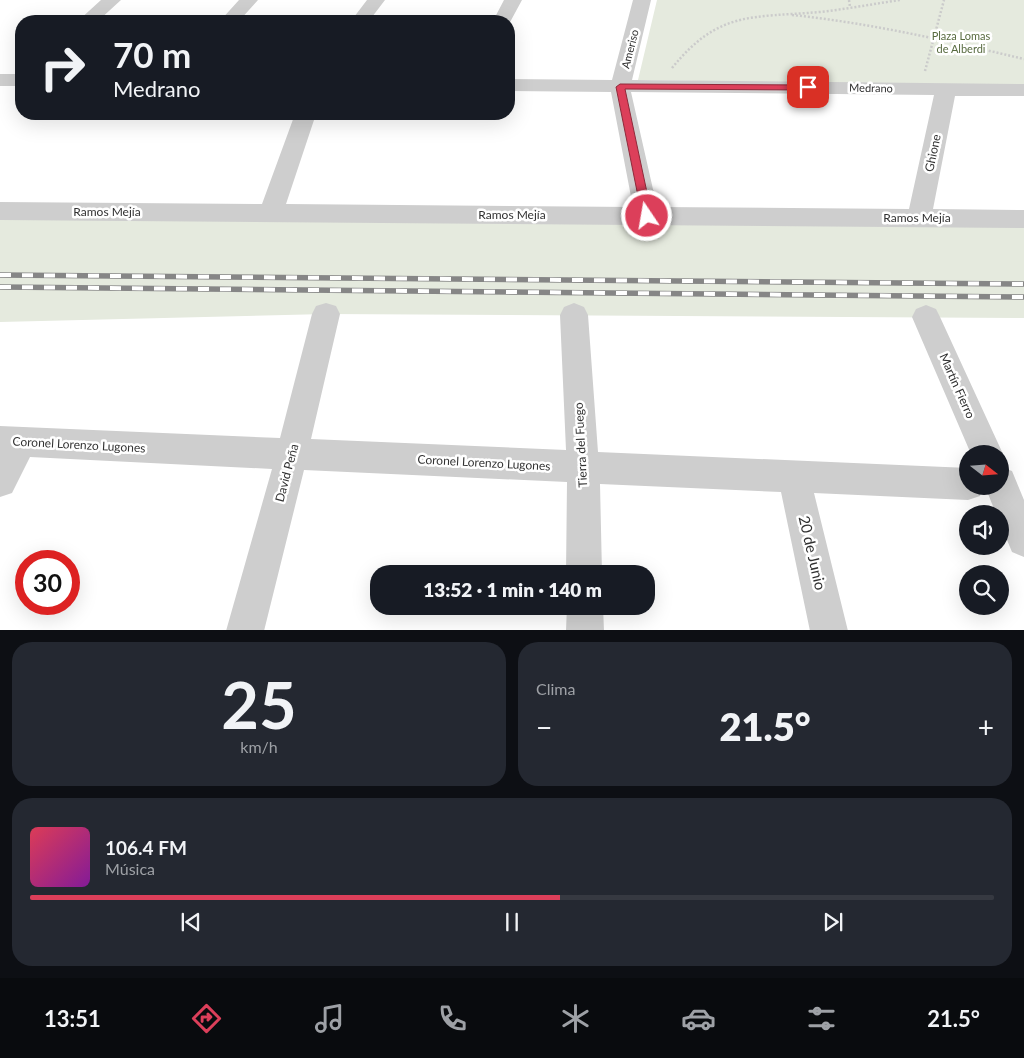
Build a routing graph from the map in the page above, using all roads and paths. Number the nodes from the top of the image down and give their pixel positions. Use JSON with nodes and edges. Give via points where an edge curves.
{"nodes":[{"id":1,"x":112,"y":0,"type":"edge"},
{"id":2,"x":249,"y":0,"type":"edge"},
{"id":3,"x":376,"y":0,"type":"edge"},
{"id":4,"x":513,"y":0,"type":"edge"},
{"id":5,"x":642,"y":0,"type":"edge"},
{"id":6,"x":849,"y":0,"type":"edge"},
{"id":7,"x":900,"y":0,"type":"edge"},
{"id":8,"x":944,"y":0,"type":"edge"},
{"id":9,"x":850,"y":7,"type":"junction"},
{"id":10,"x":779,"y":14,"type":"junction"},
{"id":11,"x":94,"y":15,"type":"edge"},
{"id":12,"x":235,"y":15,"type":"edge"},
{"id":13,"x":365,"y":15,"type":"edge"},
{"id":14,"x":505,"y":15,"type":"edge"},
{"id":15,"x":932,"y":38,"type":"junction"},
{"id":16,"x":1024,"y":60,"type":"edge"},
{"id":17,"x":515,"y":85,"type":"edge"},
{"id":18,"x":657,"y":86,"type":"junction"},
{"id":19,"x":620,"y":87,"type":"junction"},
{"id":20,"x":920,"y":88,"type":"junction"},
{"id":21,"x":946,"y":89,"type":"junction"},
{"id":22,"x":1024,"y":90,"type":"edge"},
{"id":23,"x":303,"y":120,"type":"edge"},
{"id":24,"x":0,"y":211,"type":"edge"},
{"id":25,"x":270,"y":213,"type":"junction"},
{"id":26,"x":647,"y":216,"type":"junction"},
{"id":27,"x":919,"y":218,"type":"junction"},
{"id":28,"x":1024,"y":219,"type":"edge"},
{"id":29,"x":326,"y":314,"type":"dead end"},
{"id":30,"x":574,"y":316,"type":"dead end"},
{"id":31,"x":926,"y":317,"type":"dead end"},
{"id":32,"x":11,"y":442,"type":"edge"},
{"id":33,"x":983,"y":445,"type":"edge"},
{"id":34,"x":292,"y":454,"type":"junction"},
{"id":35,"x":583,"y":467,"type":"junction"},
{"id":36,"x":794,"y":476,"type":"junction"},
{"id":37,"x":0,"y":481,"type":"edge"},
{"id":38,"x":959,"y":484,"type":"edge"},
{"id":39,"x":1009,"y":494,"type":"edge"},
{"id":40,"x":1024,"y":540,"type":"edge"},
{"id":41,"x":584,"y":565,"type":"edge"},
{"id":42,"x":584,"y":615,"type":"edge"},
{"id":43,"x":245,"y":630,"type":"edge"},
{"id":44,"x":585,"y":630,"type":"edge"},
{"id":45,"x":829,"y":630,"type":"edge"}],
"edges":[{"from":1,"to":11,"type":"street"},
{"from":2,"to":12,"type":"street"},
{"from":3,"to":13,"type":"street"},
{"from":4,"to":14,"type":"street"},
{"from":5,"to":19,"type":"street","name":"Ameriso"},
{"from":6,"to":9,"type":"path"},
{"from":7,"to":9,"type":"path"},
{"from":8,"to":15,"type":"path"},
{"from":9,"to":10,"type":"path"},
{"from":10,"to":15,"type":"path","via":[[823,18]]},
{"from":10,"to":18,"type":"path","via":[[742,19],[712,30],[689,48]]},
{"from":15,"to":16,"type":"path"},
{"from":15,"to":20,"type":"path"},
{"from":17,"to":19,"type":"street","name":"Medrano"},
{"from":18,"to":19,"type":"street","name":"Medrano"},
{"from":18,"to":20,"type":"street","name":"Medrano"},
{"from":19,"to":26,"type":"street","name":"Ameriso"},
{"from":20,"to":21,"type":"street","name":"Medrano"},
{"from":21,"to":22,"type":"street","name":"Medrano"},
{"from":21,"to":27,"type":"street","name":"Ghione"},
{"from":23,"to":25,"type":"street"},
{"from":24,"to":25,"type":"street","name":"Ramos Mejía"},
{"from":25,"to":26,"type":"street","name":"Ramos Mejía"},
{"from":26,"to":27,"type":"street","name":"Ramos Mejía"},
{"from":27,"to":28,"type":"street","name":"Ramos Mejía"},
{"from":29,"to":34,"type":"street","name":"David Peña"},
{"from":30,"to":35,"type":"street","name":"Tierra del Fuego"},
{"from":31,"to":33,"type":"street","name":"Martín Fierro"},
{"from":32,"to":34,"type":"street","name":"Coronel Lorenzo Lugones"},
{"from":32,"to":37,"type":"street"},
{"from":34,"to":35,"type":"street","name":"Coronel Lorenzo Lugones"},
{"from":34,"to":43,"type":"street","name":"David Peña"},
{"from":35,"to":36,"type":"street","name":"Coronel Lorenzo Lugones"},
{"from":35,"to":41,"type":"street","name":"Tierra del Fuego"},
{"from":36,"to":38,"type":"street","name":"Coronel Lorenzo Lugones"},
{"from":36,"to":45,"type":"street","name":"20 de Junio"},
{"from":39,"to":40,"type":"street"},
{"from":42,"to":44,"type":"street"}]}
